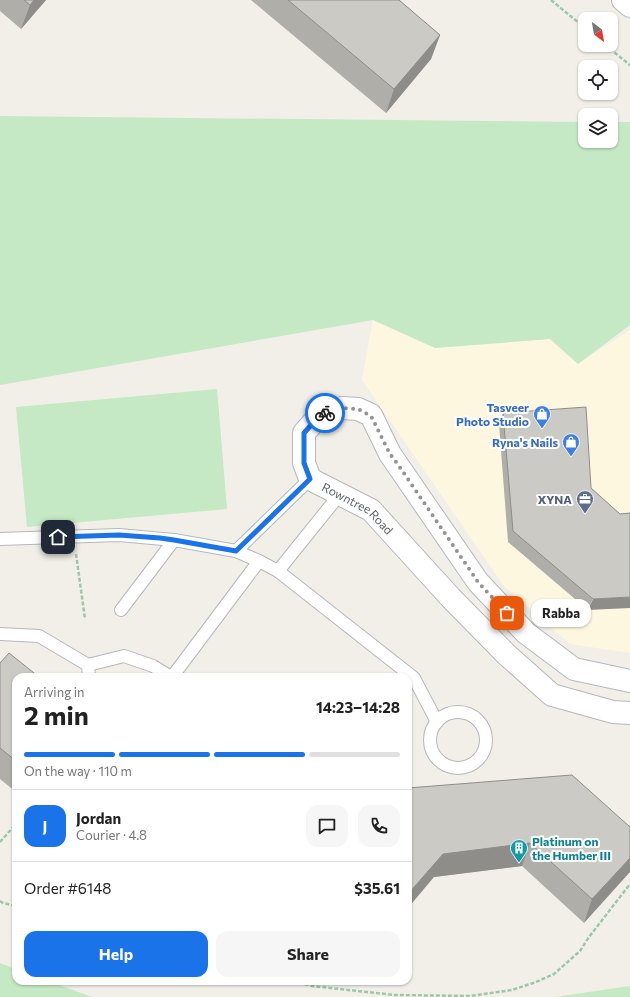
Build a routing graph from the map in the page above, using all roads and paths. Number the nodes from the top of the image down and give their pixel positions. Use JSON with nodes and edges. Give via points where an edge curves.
{"nodes":[{"id":1,"x":551,"y":0,"type":"edge"},
{"id":2,"x":623,"y":0,"type":"edge"},
{"id":3,"x":630,"y":6,"type":"edge"},
{"id":4,"x":578,"y":22,"type":"edge"},
{"id":5,"x":614,"y":52,"type":"edge"},
{"id":6,"x":630,"y":65,"type":"edge"},
{"id":7,"x":310,"y":479,"type":"junction"},
{"id":8,"x":340,"y":494,"type":"junction"},
{"id":9,"x":73,"y":537,"type":"junction"},
{"id":10,"x":0,"y":539,"type":"edge"},
{"id":11,"x":174,"y":540,"type":"junction"},
{"id":12,"x":236,"y":551,"type":"junction"},
{"id":13,"x":259,"y":561,"type":"junction"},
{"id":14,"x":278,"y":571,"type":"junction"},
{"id":15,"x":121,"y":610,"type":"dead end"},
{"id":16,"x":85,"y":618,"type":"dead end"},
{"id":17,"x":0,"y":634,"type":"edge"},
{"id":18,"x":89,"y":671,"type":"edge"},
{"id":19,"x":165,"y":673,"type":"edge"},
{"id":20,"x":175,"y":673,"type":"edge"},
{"id":21,"x":400,"y":673,"type":"edge"},
{"id":22,"x":630,"y":681,"type":"edge"},
{"id":23,"x":412,"y":684,"type":"edge"},
{"id":24,"x":630,"y":713,"type":"edge"},
{"id":25,"x":437,"y":722,"type":"junction"},
{"id":26,"x":12,"y":828,"type":"edge"},
{"id":27,"x":0,"y":842,"type":"edge"},
{"id":28,"x":630,"y":884,"type":"edge"},
{"id":29,"x":0,"y":901,"type":"edge"},
{"id":30,"x":12,"y":905,"type":"edge"},
{"id":31,"x":308,"y":985,"type":"edge"}],
"edges":[{"from":1,"to":4,"type":"path"},
{"from":2,"to":3,"type":"street"},
{"from":5,"to":6,"type":"path"},
{"from":7,"to":8,"type":"street","name":"Rowntree Road"},
{"from":7,"to":12,"type":"lane"},
{"from":7,"to":22,"type":"street","name":"Rowntree Road","via":[[304,463],[304,433],[319,416],[342,408],[358,409],[371,416],[390,454],[478,582],[526,633],[574,669]]},
{"from":8,"to":14,"type":"lane"},
{"from":8,"to":24,"type":"street","name":"Rowntree Road","via":[[371,510],[456,604],[507,656],[552,695],[613,712]]},
{"from":9,"to":10,"type":"lane"},
{"from":9,"to":11,"type":"lane","via":[[119,535]]},
{"from":9,"to":16,"type":"path"},
{"from":11,"to":12,"type":"lane"},
{"from":11,"to":15,"type":"lane"},
{"from":12,"to":13,"type":"lane"},
{"from":13,"to":14,"type":"lane"},
{"from":13,"to":20,"type":"lane"},
{"from":14,"to":21,"type":"lane"},
{"from":17,"to":18,"type":"lane","via":[[38,636]]},
{"from":18,"to":19,"type":"lane","via":[[124,656]]},
{"from":23,"to":25,"type":"lane"},
{"from":25,"to":25,"type":"lane","via":[[431,734],[430,745],[442,764],[463,769],[480,760],[486,747],[487,736],[476,717],[454,712]]},
{"from":26,"to":27,"type":"path"},
{"from":28,"to":31,"type":"path","via":[[580,951],[554,974],[512,990],[470,996],[395,995]]},
{"from":29,"to":30,"type":"path"}]}
